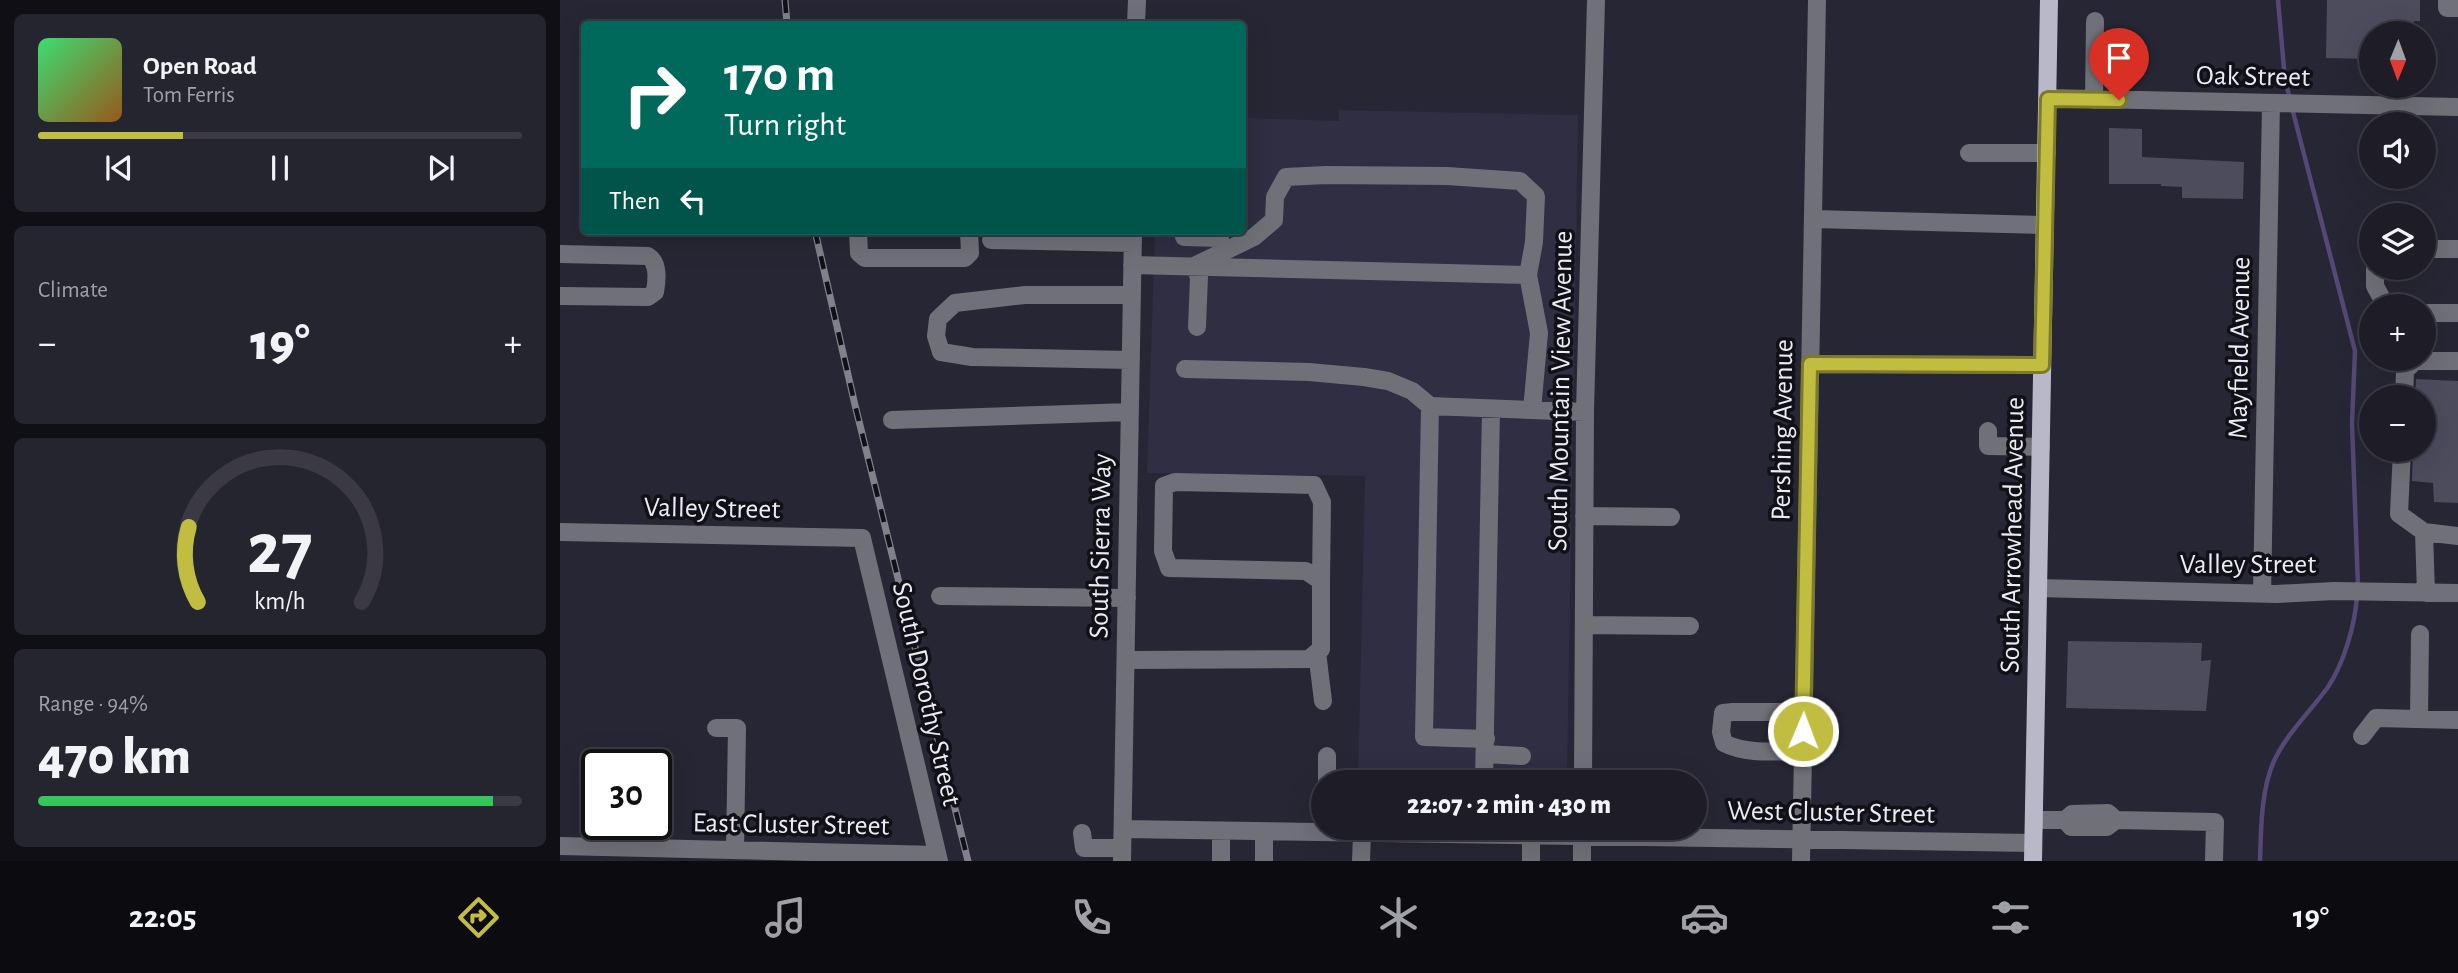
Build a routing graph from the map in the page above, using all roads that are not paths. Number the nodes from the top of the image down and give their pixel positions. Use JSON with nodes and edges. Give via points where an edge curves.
{"nodes":[{"id":1,"x":1137,"y":0,"type":"edge"},
{"id":2,"x":1596,"y":0,"type":"edge"},
{"id":3,"x":1817,"y":0,"type":"edge"},
{"id":4,"x":2049,"y":0,"type":"edge"},
{"id":5,"x":2448,"y":0,"type":"edge"},
{"id":6,"x":2458,"y":8,"type":"edge"},
{"id":7,"x":1136,"y":21,"type":"edge"},
{"id":8,"x":2095,"y":21,"type":"dead end"},
{"id":9,"x":2048,"y":99,"type":"junction"},
{"id":10,"x":2094,"y":100,"type":"junction"},
{"id":11,"x":2285,"y":104,"type":"junction"},
{"id":12,"x":2458,"y":107,"type":"edge"},
{"id":13,"x":1969,"y":153,"type":"dead end"},
{"id":14,"x":2046,"y":153,"type":"junction"},
{"id":15,"x":1813,"y":219,"type":"junction"},
{"id":16,"x":2045,"y":225,"type":"junction"},
{"id":17,"x":858,"y":235,"type":"edge"},
{"id":18,"x":970,"y":235,"type":"edge"},
{"id":19,"x":1184,"y":235,"type":"edge"},
{"id":20,"x":1133,"y":237,"type":"edge"},
{"id":21,"x":1222,"y":239,"type":"edge"},
{"id":22,"x":991,"y":240,"type":"dead end"},
{"id":23,"x":2436,"y":249,"type":"edge"},
{"id":24,"x":2458,"y":250,"type":"edge"},
{"id":25,"x":560,"y":254,"type":"edge"},
{"id":26,"x":1132,"y":265,"type":"junction"},
{"id":27,"x":1194,"y":266,"type":"junction"},
{"id":28,"x":1528,"y":275,"type":"junction"},
{"id":29,"x":1132,"y":295,"type":"junction"},
{"id":30,"x":560,"y":296,"type":"edge"},
{"id":31,"x":2436,"y":313,"type":"edge"},
{"id":32,"x":2458,"y":313,"type":"edge"},
{"id":33,"x":1197,"y":327,"type":"dead end"},
{"id":34,"x":1131,"y":360,"type":"junction"},
{"id":35,"x":2458,"y":361,"type":"edge"},
{"id":36,"x":1810,"y":364,"type":"junction"},
{"id":37,"x":2042,"y":365,"type":"junction"},
{"id":38,"x":1185,"y":369,"type":"dead end"},
{"id":39,"x":2404,"y":385,"type":"edge"},
{"id":40,"x":1430,"y":406,"type":"junction"},
{"id":41,"x":1491,"y":409,"type":"junction"},
{"id":42,"x":1532,"y":410,"type":"junction"},
{"id":43,"x":1130,"y":412,"type":"junction"},
{"id":44,"x":1585,"y":412,"type":"junction"},
{"id":45,"x":892,"y":420,"type":"dead end"},
{"id":46,"x":1988,"y":431,"type":"dead end"},
{"id":47,"x":2041,"y":447,"type":"junction"},
{"id":48,"x":2401,"y":462,"type":"edge"},
{"id":49,"x":1584,"y":516,"type":"junction"},
{"id":50,"x":1671,"y":517,"type":"dead end"},
{"id":51,"x":560,"y":532,"type":"edge"},
{"id":52,"x":2424,"y":532,"type":"junction"},
{"id":53,"x":2458,"y":536,"type":"edge"},
{"id":54,"x":862,"y":538,"type":"joint"},
{"id":55,"x":1321,"y":581,"type":"junction"},
{"id":56,"x":2038,"y":588,"type":"junction"},
{"id":57,"x":2426,"y":593,"type":"junction"},
{"id":58,"x":2458,"y":593,"type":"edge"},
{"id":59,"x":2262,"y":594,"type":"junction"},
{"id":60,"x":940,"y":596,"type":"dead end"},
{"id":61,"x":1127,"y":598,"type":"junction"},
{"id":62,"x":1584,"y":625,"type":"junction"},
{"id":63,"x":1690,"y":626,"type":"dead end"},
{"id":64,"x":2420,"y":634,"type":"dead end"},
{"id":65,"x":1317,"y":652,"type":"junction"},
{"id":66,"x":1126,"y":660,"type":"junction"},
{"id":67,"x":1323,"y":701,"type":"dead end"},
{"id":68,"x":1804,"y":712,"type":"junction"},
{"id":69,"x":2419,"y":718,"type":"junction"},
{"id":70,"x":2458,"y":720,"type":"edge"},
{"id":71,"x":716,"y":728,"type":"dead end"},
{"id":72,"x":2362,"y":736,"type":"dead end"},
{"id":73,"x":1485,"y":747,"type":"junction"},
{"id":74,"x":1803,"y":751,"type":"junction"},
{"id":75,"x":1522,"y":755,"type":"dead end"},
{"id":76,"x":1327,"y":757,"type":"dead end"},
{"id":77,"x":1327,"y":770,"type":"edge"},
{"id":78,"x":1484,"y":770,"type":"edge"},
{"id":79,"x":1583,"y":770,"type":"edge"},
{"id":80,"x":2034,"y":820,"type":"junction"},
{"id":81,"x":1123,"y":829,"type":"junction"},
{"id":82,"x":1221,"y":831,"type":"junction"},
{"id":83,"x":1311,"y":831,"type":"edge"},
{"id":84,"x":1265,"y":832,"type":"junction"},
{"id":85,"x":1082,"y":833,"type":"dead end"},
{"id":86,"x":1707,"y":835,"type":"edge"},
{"id":87,"x":1801,"y":838,"type":"junction"},
{"id":88,"x":1362,"y":840,"type":"edge"},
{"id":89,"x":1531,"y":840,"type":"edge"},
{"id":90,"x":1582,"y":840,"type":"edge"},
{"id":91,"x":560,"y":846,"type":"edge"},
{"id":92,"x":2033,"y":852,"type":"edge"},
{"id":93,"x":744,"y":854,"type":"edge"},
{"id":94,"x":1122,"y":854,"type":"edge"},
{"id":95,"x":715,"y":855,"type":"edge"},
{"id":96,"x":938,"y":858,"type":"edge"},
{"id":97,"x":1221,"y":861,"type":"edge"},
{"id":98,"x":1264,"y":861,"type":"edge"},
{"id":99,"x":1361,"y":861,"type":"edge"},
{"id":100,"x":1531,"y":861,"type":"edge"},
{"id":101,"x":1582,"y":861,"type":"edge"},
{"id":102,"x":1801,"y":861,"type":"edge"},
{"id":103,"x":2214,"y":861,"type":"edge"}],
"edges":[{"from":1,"to":7,"type":"street"},
{"from":2,"to":44,"type":"street","name":"South Mountain View Avenue"},
{"from":3,"to":15,"type":"street","name":"Pershing Avenue"},
{"from":4,"to":9,"type":"main road","name":"South Arrowhead Avenue"},
{"from":5,"to":6,"type":"street","via":[[2447,8]]},
{"from":8,"to":10,"type":"street"},
{"from":9,"to":10,"type":"street","name":"Oak Street"},
{"from":9,"to":14,"type":"main road","name":"South Arrowhead Avenue"},
{"from":10,"to":11,"type":"street","name":"Oak Street"},
{"from":11,"to":12,"type":"street","name":"Oak Street"},
{"from":11,"to":59,"type":"street","name":"Mayfield Avenue"},
{"from":13,"to":14,"type":"street"},
{"from":14,"to":16,"type":"main road","name":"South Arrowhead Avenue"},
{"from":15,"to":16,"type":"street"},
{"from":15,"to":36,"type":"street","name":"Pershing Avenue"},
{"from":16,"to":37,"type":"main road","name":"South Arrowhead Avenue"},
{"from":17,"to":18,"type":"street","via":[[859,253],[864,258],[965,258],[970,253]]},
{"from":19,"to":21,"type":"street"},
{"from":20,"to":22,"type":"street"},
{"from":20,"to":26,"type":"street","name":"South Sierra Way"},
{"from":21,"to":27,"type":"street"},
{"from":21,"to":28,"type":"street","via":[[1254,237],[1274,220],[1275,197],[1286,177],[1447,176],[1520,181],[1536,196]]},
{"from":23,"to":24,"type":"street"},
{"from":25,"to":30,"type":"street","via":[[648,256],[656,265],[656,283],[655,292],[648,297]]},
{"from":26,"to":27,"type":"street"},
{"from":26,"to":29,"type":"street","name":"South Sierra Way"},
{"from":27,"to":28,"type":"street"},
{"from":27,"to":33,"type":"street","via":[[1199,277]]},
{"from":28,"to":42,"type":"street","via":[[1539,333]]},
{"from":29,"to":34,"type":"street","name":"South Sierra Way"},
{"from":29,"to":34,"type":"street","via":[[1025,295],[955,303],[938,319],[936,337],[941,352],[972,357]]},
{"from":31,"to":32,"type":"street"},
{"from":34,"to":43,"type":"street","name":"South Sierra Way"},
{"from":35,"to":39,"type":"street","via":[[2415,360],[2405,371]]},
{"from":36,"to":37,"type":"street"},
{"from":36,"to":68,"type":"street","name":"Pershing Avenue"},
{"from":37,"to":47,"type":"main road","name":"South Arrowhead Avenue"},
{"from":38,"to":40,"type":"street","via":[[1364,377],[1412,391]]},
{"from":40,"to":41,"type":"street"},
{"from":40,"to":73,"type":"street","via":[[1424,737]]},
{"from":41,"to":42,"type":"street"},
{"from":41,"to":73,"type":"street"},
{"from":42,"to":44,"type":"street"},
{"from":43,"to":45,"type":"street"},
{"from":43,"to":61,"type":"street","name":"South Sierra Way"},
{"from":44,"to":49,"type":"street","name":"South Mountain View Avenue"},
{"from":46,"to":47,"type":"street","via":[[1988,446]]},
{"from":47,"to":56,"type":"main road","name":"South Arrowhead Avenue"},
{"from":48,"to":52,"type":"street","via":[[2399,514]]},
{"from":49,"to":50,"type":"street"},
{"from":49,"to":62,"type":"street","name":"South Mountain View Avenue"},
{"from":51,"to":54,"type":"street","name":"Valley Street"},
{"from":52,"to":53,"type":"street"},
{"from":52,"to":57,"type":"street"},
{"from":54,"to":96,"type":"street","name":"South Dorothy Street"},
{"from":55,"to":55,"type":"street","via":[[1306,571],[1169,568],[1163,551],[1164,486],[1175,482],[1314,485],[1322,502]]},
{"from":55,"to":65,"type":"street","via":[[1321,649]]},
{"from":56,"to":59,"type":"street","name":"Valley Street"},
{"from":56,"to":80,"type":"main road","name":"South Arrowhead Avenue"},
{"from":57,"to":58,"type":"street","name":"Valley Street"},
{"from":57,"to":59,"type":"street","name":"Valley Street"},
{"from":60,"to":61,"type":"street"},
{"from":61,"to":66,"type":"street","name":"South Sierra Way"},
{"from":62,"to":63,"type":"street"},
{"from":62,"to":79,"type":"street","name":"South Mountain View Avenue"},
{"from":64,"to":69,"type":"street"},
{"from":65,"to":66,"type":"street","via":[[1309,659]]},
{"from":65,"to":67,"type":"street"},
{"from":66,"to":81,"type":"street","name":"South Sierra Way"},
{"from":68,"to":74,"type":"street","name":"Pershing Avenue"},
{"from":68,"to":74,"type":"street","via":[[1723,713],[1721,723],[1724,743],[1731,747]]},
{"from":69,"to":70,"type":"street"},
{"from":69,"to":72,"type":"street","via":[[2376,718]]},
{"from":71,"to":93,"type":"street","via":[[737,728]]},
{"from":73,"to":75,"type":"street"},
{"from":73,"to":78,"type":"street"},
{"from":74,"to":87,"type":"street","name":"Pershing Avenue"},
{"from":76,"to":77,"type":"street"},
{"from":80,"to":92,"type":"main road","name":"South Arrowhead Avenue"},
{"from":80,"to":103,"type":"street","via":[[2064,820],[2071,827],[2107,827],[2116,820],[2215,822]]},
{"from":81,"to":82,"type":"street","name":"West Cluster Street"},
{"from":81,"to":94,"type":"street","name":"South Sierra Way"},
{"from":82,"to":84,"type":"street","name":"West Cluster Street"},
{"from":82,"to":97,"type":"street"},
{"from":83,"to":84,"type":"street","name":"West Cluster Street"},
{"from":84,"to":98,"type":"street"},
{"from":85,"to":94,"type":"street","via":[[1084,848]]},
{"from":86,"to":87,"type":"street","name":"West Cluster Street"},
{"from":87,"to":92,"type":"street","name":"West Cluster Street"},
{"from":87,"to":102,"type":"street","name":"Pershing Avenue"},
{"from":88,"to":99,"type":"street"},
{"from":89,"to":100,"type":"street"},
{"from":90,"to":101,"type":"street"},
{"from":91,"to":95,"type":"street","name":"East Cluster Street"},
{"from":93,"to":95,"type":"street","name":"East Cluster Street"},
{"from":93,"to":96,"type":"street","name":"East Cluster Street"}]}
